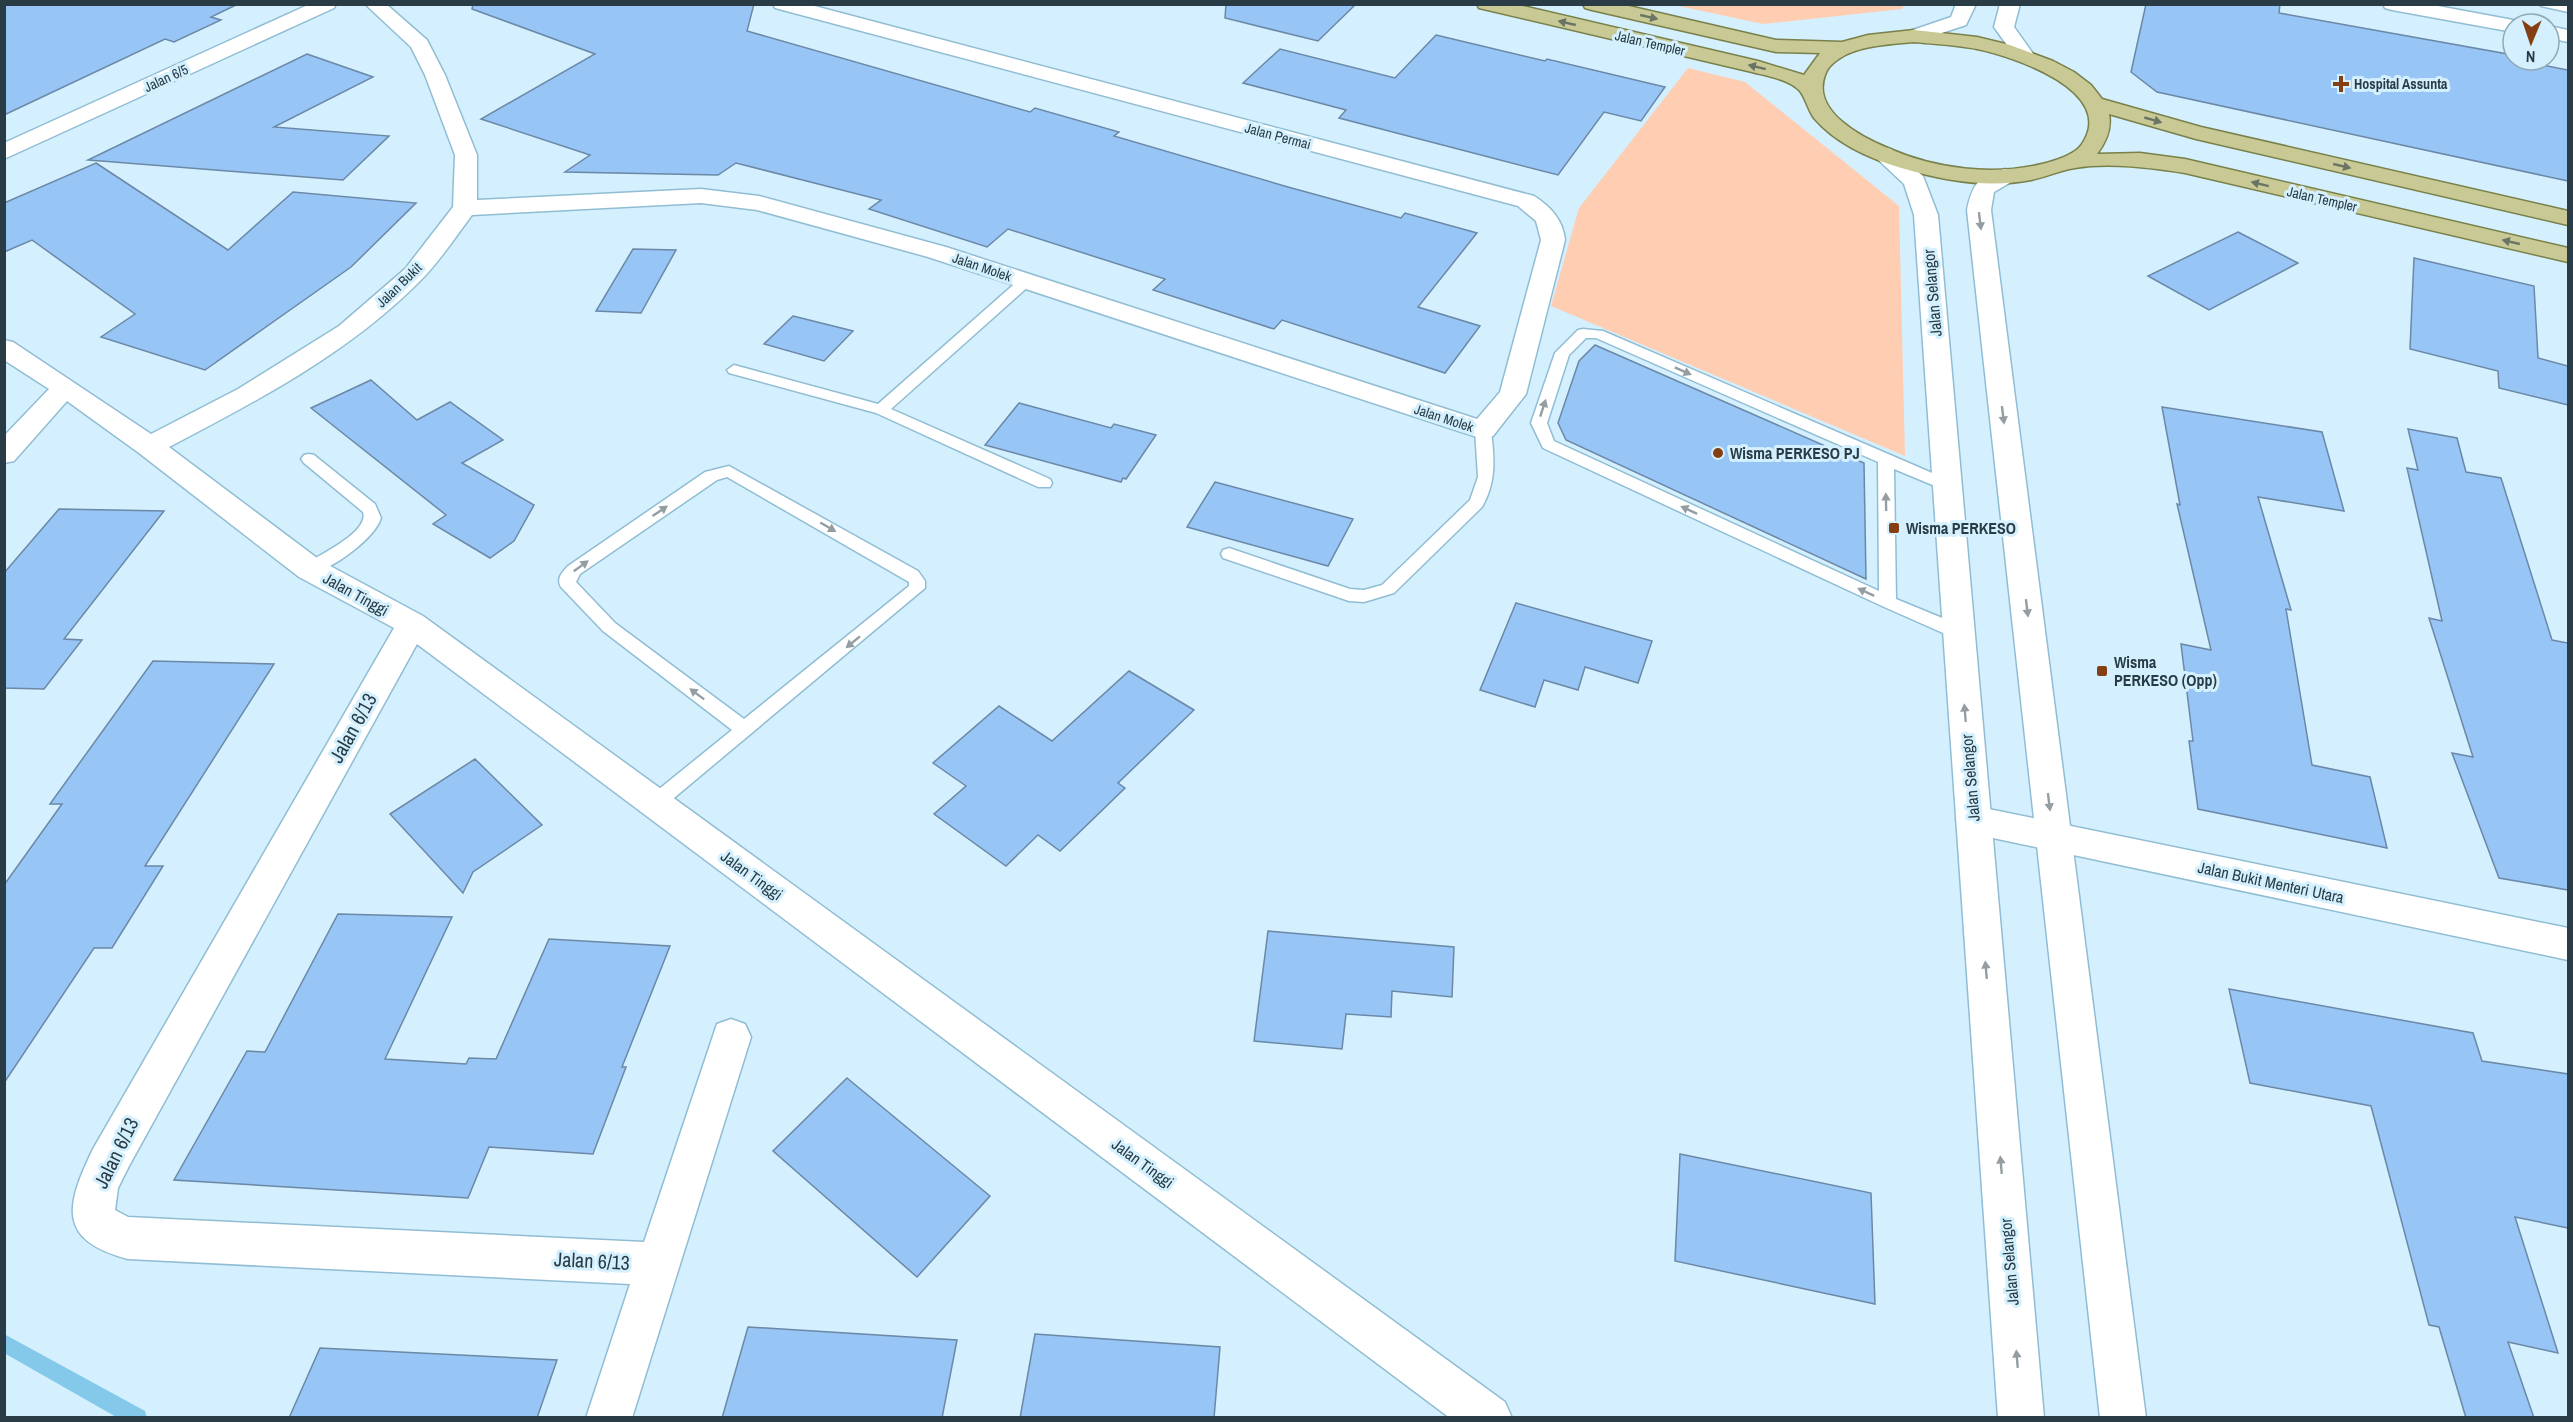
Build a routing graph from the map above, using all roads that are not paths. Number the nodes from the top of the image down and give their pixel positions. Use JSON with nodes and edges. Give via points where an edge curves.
{"nodes":[{"id":1,"x":327,"y":4,"type":"edge"},
{"id":2,"x":374,"y":4,"type":"edge"},
{"id":3,"x":782,"y":4,"type":"edge"},
{"id":4,"x":1486,"y":4,"type":"edge"},
{"id":5,"x":1592,"y":4,"type":"edge"},
{"id":6,"x":1966,"y":4,"type":"edge"},
{"id":7,"x":2010,"y":4,"type":"edge"},
{"id":8,"x":2392,"y":4,"type":"edge"},
{"id":9,"x":2545,"y":4,"type":"edge"},
{"id":10,"x":2568,"y":9,"type":"edge"},
{"id":11,"x":2501,"y":24,"type":"edge"},
{"id":12,"x":1914,"y":36,"type":"junction"},
{"id":13,"x":1843,"y":48,"type":"junction"},
{"id":14,"x":2024,"y":55,"type":"junction"},
{"id":15,"x":1811,"y":89,"type":"junction"},
{"id":16,"x":2097,"y":104,"type":"junction"},
{"id":17,"x":4,"y":152,"type":"edge"},
{"id":18,"x":1883,"y":154,"type":"junction"},
{"id":19,"x":2073,"y":161,"type":"junction"},
{"id":20,"x":2006,"y":176,"type":"junction"},
{"id":21,"x":465,"y":208,"type":"junction"},
{"id":22,"x":2568,"y":219,"type":"edge"},
{"id":23,"x":2568,"y":255,"type":"edge"},
{"id":24,"x":1025,"y":282,"type":"junction"},
{"id":25,"x":4,"y":348,"type":"edge"},
{"id":26,"x":734,"y":370,"type":"dead end"},
{"id":27,"x":65,"y":387,"type":"junction"},
{"id":28,"x":881,"y":410,"type":"junction"},
{"id":29,"x":1483,"y":430,"type":"junction"},
{"id":30,"x":149,"y":446,"type":"junction"},
{"id":31,"x":4,"y":454,"type":"edge"},
{"id":32,"x":309,"y":459,"type":"dead end"},
{"id":33,"x":1886,"y":460,"type":"junction"},
{"id":34,"x":1044,"y":483,"type":"dead end"},
{"id":35,"x":1947,"y":486,"type":"junction"},
{"id":36,"x":1229,"y":554,"type":"dead end"},
{"id":37,"x":310,"y":569,"type":"junction"},
{"id":38,"x":1888,"y":602,"type":"junction"},
{"id":39,"x":412,"y":624,"type":"junction"},
{"id":40,"x":1958,"y":632,"type":"junction"},
{"id":41,"x":744,"y":729,"type":"junction"},
{"id":42,"x":655,"y":803,"type":"junction"},
{"id":43,"x":1974,"y":820,"type":"junction"},
{"id":44,"x":2054,"y":838,"type":"junction"},
{"id":45,"x":2568,"y":944,"type":"edge"},
{"id":46,"x":731,"y":1037,"type":"dead end"},
{"id":47,"x":658,"y":1264,"type":"junction"},
{"id":48,"x":609,"y":1418,"type":"edge"},
{"id":49,"x":1489,"y":1418,"type":"edge"},
{"id":50,"x":2021,"y":1418,"type":"edge"},
{"id":51,"x":2123,"y":1418,"type":"edge"}],
"edges":[{"from":1,"to":17,"type":"street","name":"Jalan 6/5"},
{"from":2,"to":21,"type":"street","via":[[420,44],[435,75],[466,155]]},
{"from":3,"to":29,"type":"street","name":"Jalan Permai","via":[[1533,205],[1550,222],[1553,240],[1513,394]]},
{"from":15,"to":4,"type":"main road","name":"Jalan Templer","one_way":true,"via":[[1795,78],[1758,67]]},
{"from":5,"to":13,"type":"main road","name":"Jalan Templer","one_way":true,"via":[[1776,46]]},
{"from":6,"to":12,"type":"street","via":[[1959,21]]},
{"from":7,"to":14,"type":"street","via":[[2004,27]]},
{"from":8,"to":11,"type":"street"},
{"from":9,"to":10,"type":"lane"},
{"from":12,"to":13,"type":"main road","via":[[1875,39]]},
{"from":12,"to":14,"type":"main road","via":[[1950,38]]},
{"from":13,"to":15,"type":"main road","via":[[1824,59],[1814,73]]},
{"from":14,"to":16,"type":"main road","via":[[2055,69]]},
{"from":15,"to":18,"type":"main road","via":[[1818,108],[1835,126]]},
{"from":16,"to":19,"type":"main road","via":[[2100,125],[2094,145]]},
{"from":16,"to":22,"type":"main road","one_way":true,"via":[[2196,132]]},
{"from":18,"to":20,"type":"main road","via":[[1964,174]]},
{"from":18,"to":35,"type":"street","name":"Jalan Selangor","via":[[1915,181],[1926,215]]},
{"from":19,"to":20,"type":"main road","via":[[2043,171]]},
{"from":23,"to":19,"type":"main road","name":"Jalan Templer","one_way":true,"via":[[2185,166],[2140,160]]},
{"from":20,"to":44,"type":"street","one_way":true,"via":[[1983,189],[1979,210]]},
{"from":21,"to":24,"type":"street","name":"Jalan Molek","via":[[724,197],[937,252]]},
{"from":21,"to":30,"type":"street","name":"Jalan Bukit","via":[[414,274],[348,332],[248,395]]},
{"from":24,"to":28,"type":"lane"},
{"from":24,"to":29,"type":"street","name":"Jalan Molek"},
{"from":25,"to":27,"type":"street","name":"Jalan Tinggi"},
{"from":26,"to":28,"type":"lane"},
{"from":27,"to":30,"type":"street","name":"Jalan Tinggi"},
{"from":27,"to":31,"type":"street"},
{"from":28,"to":34,"type":"lane"},
{"from":29,"to":36,"type":"lane","via":[[1488,476],[1484,490],[1476,503],[1388,589],[1349,596]]},
{"from":30,"to":37,"type":"street","name":"Jalan Tinggi"},
{"from":32,"to":37,"type":"lane","via":[[373,514],[373,521],[360,535]]},
{"from":33,"to":35,"type":"lane"},
{"from":38,"to":33,"type":"lane","one_way":true},
{"from":38,"to":33,"type":"lane","one_way":true,"via":[[1548,444],[1539,423],[1562,353],[1583,333],[1599,334]]},
{"from":35,"to":40,"type":"street","name":"Jalan Selangor"},
{"from":37,"to":39,"type":"street","name":"Jalan Tinggi"},
{"from":38,"to":40,"type":"lane"},
{"from":39,"to":42,"type":"street","name":"Jalan Tinggi"},
{"from":39,"to":47,"type":"street","name":"Jalan 6/13","via":[[125,1132],[93,1200],[96,1220],[108,1232],[128,1238]]},
{"from":43,"to":40,"type":"street","name":"Jalan Selangor","one_way":true},
{"from":41,"to":41,"type":"lane","one_way":true,"via":[[609,627],[567,583],[574,570],[711,476],[729,471],[917,581],[912,594]]},
{"from":41,"to":42,"type":"lane"},
{"from":42,"to":49,"type":"street","name":"Jalan Tinggi"},
{"from":43,"to":44,"type":"street","name":"Jalan Bukit Menteri Utara"},
{"from":50,"to":43,"type":"street","name":"Jalan Selangor","one_way":true},
{"from":44,"to":45,"type":"street","name":"Jalan Bukit Menteri Utara"},
{"from":44,"to":51,"type":"street"},
{"from":46,"to":47,"type":"street","name":"Jalan 6/13"},
{"from":47,"to":48,"type":"street","name":"Jalan 6/13"}]}
